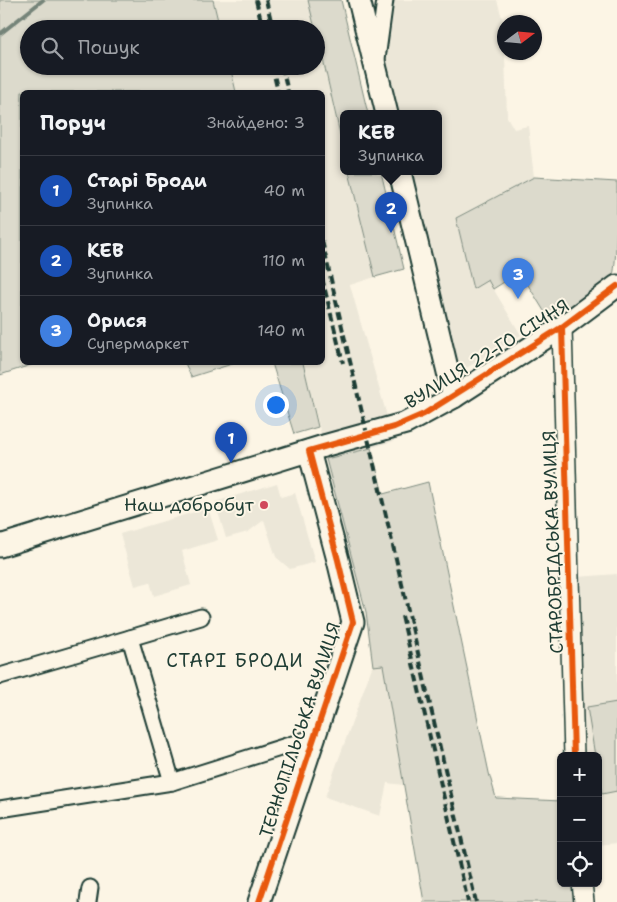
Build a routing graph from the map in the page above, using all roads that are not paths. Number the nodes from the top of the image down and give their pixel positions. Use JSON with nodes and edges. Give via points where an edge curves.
{"nodes":[{"id":1,"x":359,"y":0,"type":"edge"},
{"id":2,"x":385,"y":0,"type":"edge"},
{"id":3,"x":376,"y":70,"type":"junction"},
{"id":4,"x":385,"y":110,"type":"edge"},
{"id":5,"x":401,"y":175,"type":"edge"},
{"id":6,"x":617,"y":286,"type":"edge"},
{"id":7,"x":562,"y":327,"type":"junction"},
{"id":8,"x":454,"y":396,"type":"junction"},
{"id":9,"x":309,"y":451,"type":"junction"},
{"id":10,"x":0,"y":546,"type":"edge"},
{"id":11,"x":200,"y":617,"type":"dead end"},
{"id":12,"x":130,"y":638,"type":"junction"},
{"id":13,"x":0,"y":676,"type":"edge"},
{"id":14,"x":315,"y":737,"type":"junction"},
{"id":15,"x":574,"y":752,"type":"edge"},
{"id":16,"x":172,"y":782,"type":"junction"},
{"id":17,"x":0,"y":809,"type":"edge"},
{"id":18,"x":582,"y":887,"type":"edge"},
{"id":19,"x":259,"y":902,"type":"edge"},
{"id":20,"x":584,"y":902,"type":"edge"}],
"edges":[{"from":1,"to":3,"type":"main road"},
{"from":2,"to":3,"type":"street"},
{"from":3,"to":4,"type":"main road"},
{"from":5,"to":8,"type":"main road"},
{"from":6,"to":7,"type":"main road","name":"ВУЛИЦЯ 22-ГО СІЧНЯ"},
{"from":7,"to":8,"type":"main road","name":"ВУЛИЦЯ 22-ГО СІЧНЯ"},
{"from":7,"to":15,"type":"street","name":"СТАРОБРІДСЬКА ВУЛИЦЯ"},
{"from":8,"to":9,"type":"main road","name":"ВУЛИЦЯ 22-ГО СІЧНЯ","via":[[401,425]]},
{"from":9,"to":10,"type":"main road","name":"ВУЛИЦЯ 22-ГО СІЧНЯ"},
{"from":9,"to":14,"type":"main road","name":"ТЕРНОПІЛЬСЬКА ВУЛИЦЯ","via":[[353,622]]},
{"from":11,"to":12,"type":"street"},
{"from":12,"to":13,"type":"street"},
{"from":12,"to":16,"type":"street"},
{"from":14,"to":16,"type":"street"},
{"from":14,"to":19,"type":"main road","name":"ТЕРНОПІЛЬСЬКА ВУЛИЦЯ"},
{"from":16,"to":17,"type":"street"},
{"from":18,"to":20,"type":"street"}]}
